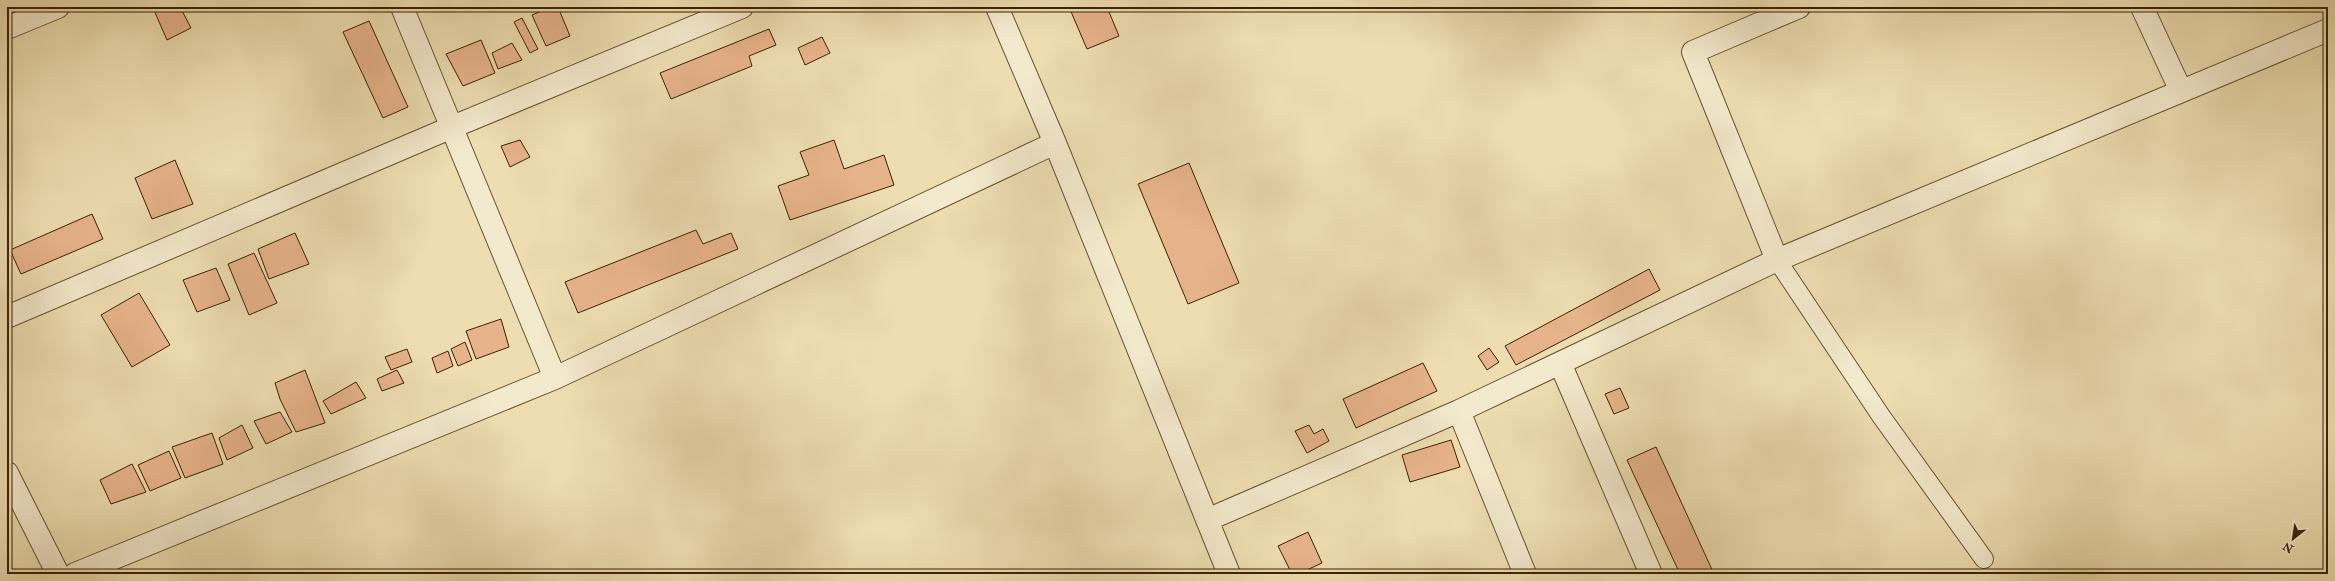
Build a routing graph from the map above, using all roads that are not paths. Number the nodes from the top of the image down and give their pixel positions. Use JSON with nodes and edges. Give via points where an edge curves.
{"nodes":[{"id":1,"x":58,"y":7,"type":"edge"},
{"id":2,"x":402,"y":7,"type":"edge"},
{"id":3,"x":742,"y":7,"type":"edge"},
{"id":4,"x":997,"y":7,"type":"edge"},
{"id":5,"x":1799,"y":7,"type":"edge"},
{"id":6,"x":2142,"y":7,"type":"edge"},
{"id":7,"x":7,"y":28,"type":"edge"},
{"id":8,"x":2328,"y":30,"type":"edge"},
{"id":9,"x":2181,"y":91,"type":"junction"},
{"id":10,"x":450,"y":128,"type":"junction"},
{"id":11,"x":1055,"y":143,"type":"junction"},
{"id":12,"x":1777,"y":260,"type":"junction"},
{"id":13,"x":7,"y":317,"type":"edge"},
{"id":14,"x":1560,"y":363,"type":"junction"},
{"id":15,"x":555,"y":378,"type":"junction"},
{"id":16,"x":1459,"y":411,"type":"junction"},
{"id":17,"x":7,"y":473,"type":"edge"},
{"id":18,"x":1207,"y":520,"type":"junction"},
{"id":19,"x":1984,"y":559,"type":"dead end"},
{"id":20,"x":58,"y":574,"type":"edge"},
{"id":21,"x":75,"y":574,"type":"edge"},
{"id":22,"x":1229,"y":574,"type":"edge"},
{"id":23,"x":1525,"y":574,"type":"edge"},
{"id":24,"x":1651,"y":574,"type":"edge"}],
"edges":[{"from":1,"to":7,"type":"street"},
{"from":2,"to":10,"type":"street"},
{"from":3,"to":10,"type":"street"},
{"from":4,"to":11,"type":"street"},
{"from":5,"to":12,"type":"street","via":[[1693,52]]},
{"from":6,"to":9,"type":"street"},
{"from":8,"to":9,"type":"street"},
{"from":9,"to":12,"type":"street"},
{"from":10,"to":13,"type":"street"},
{"from":10,"to":15,"type":"street"},
{"from":11,"to":15,"type":"street"},
{"from":11,"to":18,"type":"street"},
{"from":12,"to":14,"type":"street"},
{"from":12,"to":19,"type":"lane","via":[[1881,416]]},
{"from":14,"to":16,"type":"street"},
{"from":14,"to":24,"type":"street"},
{"from":15,"to":21,"type":"street"},
{"from":16,"to":18,"type":"street"},
{"from":16,"to":23,"type":"street"},
{"from":17,"to":20,"type":"street"},
{"from":18,"to":22,"type":"street"}]}
